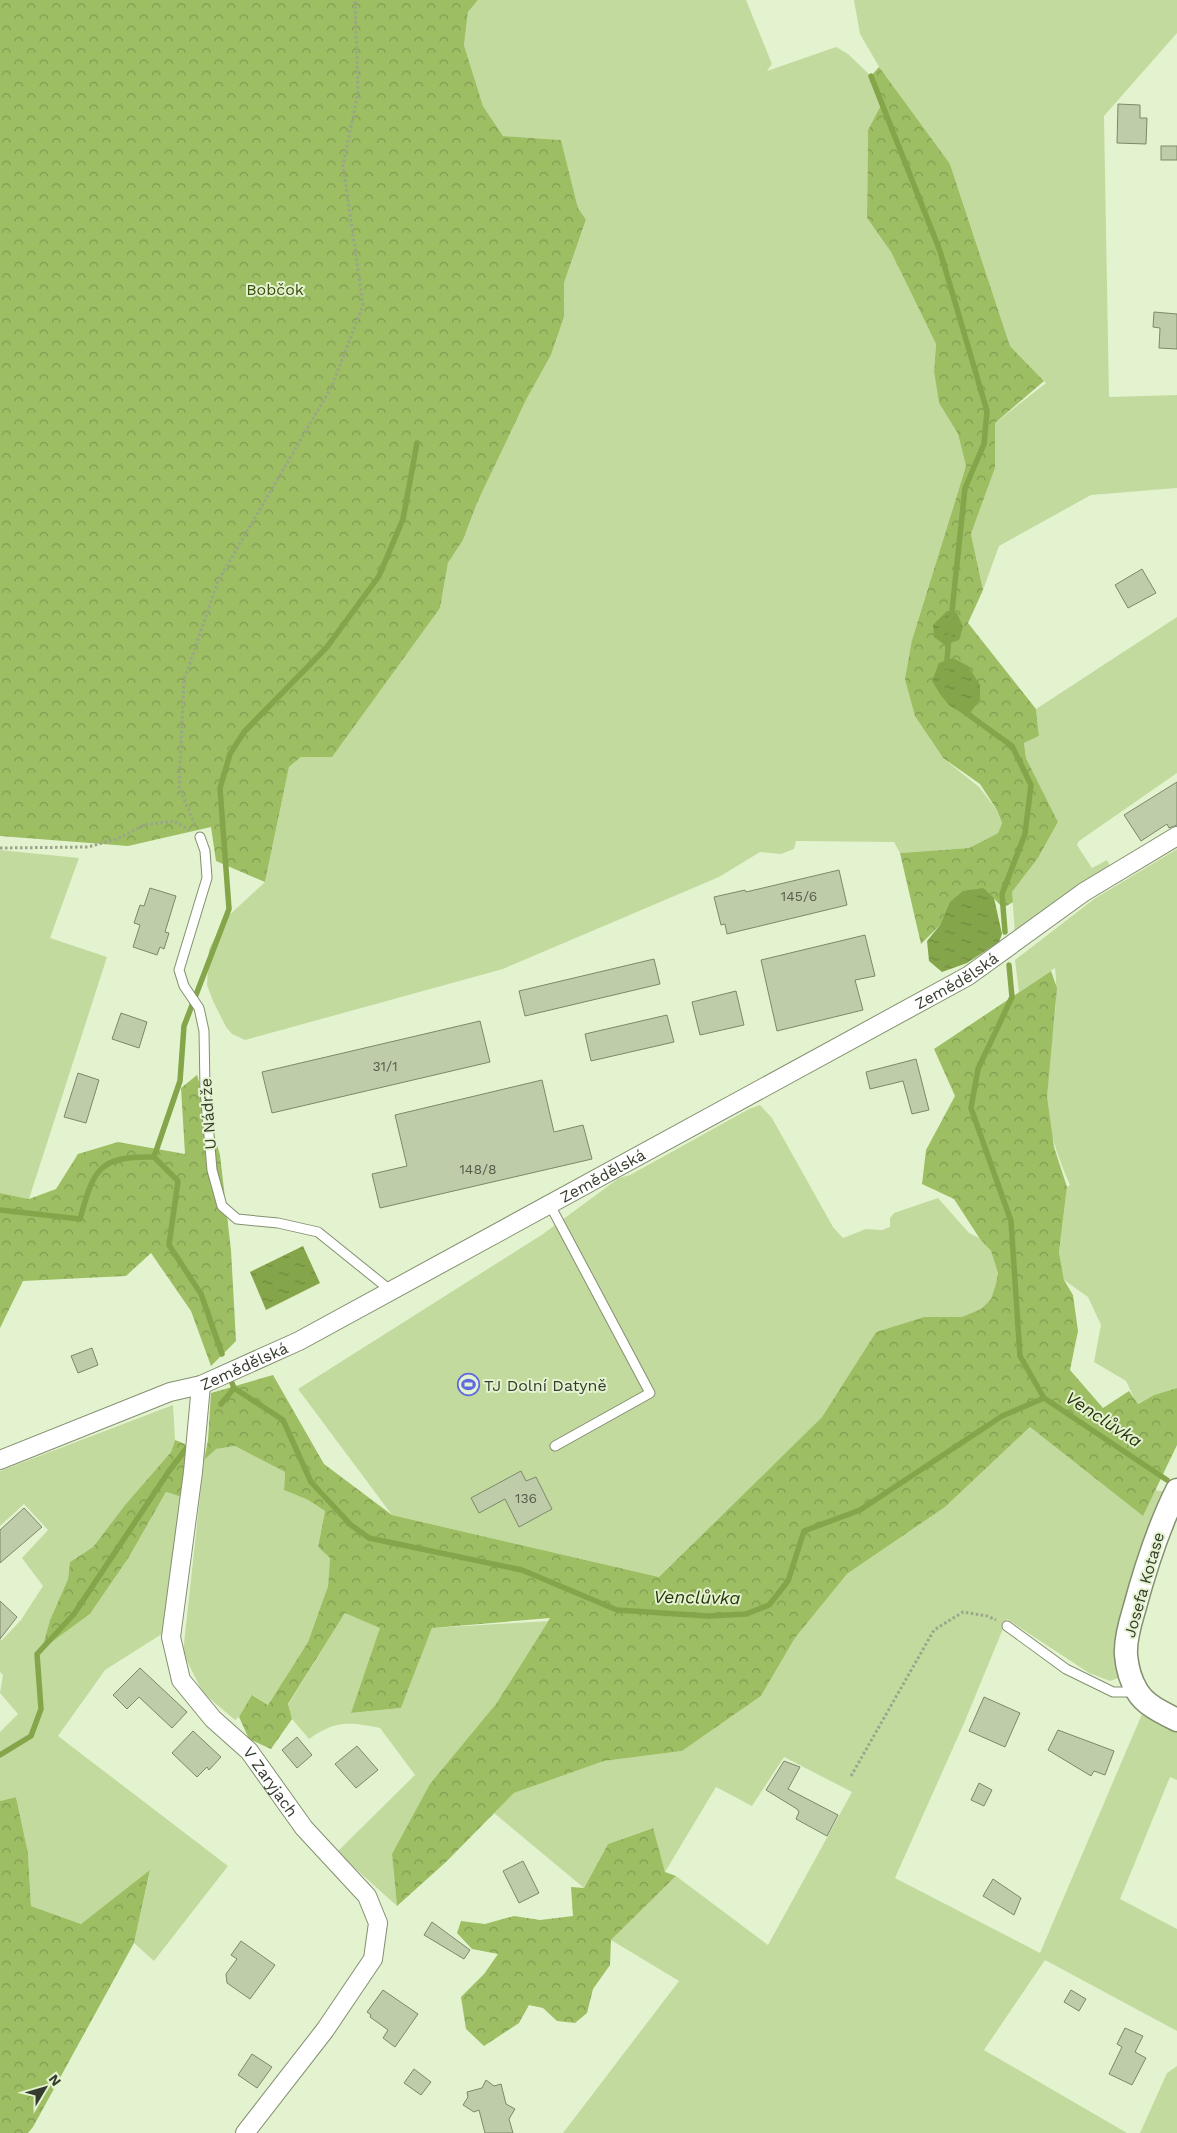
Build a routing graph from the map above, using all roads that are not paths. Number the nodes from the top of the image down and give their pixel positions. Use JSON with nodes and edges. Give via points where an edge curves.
{"nodes":[{"id":1,"x":1177,"y":836,"type":"edge"},
{"id":2,"x":200,"y":837,"type":"road end"},
{"id":3,"x":550,"y":1205,"type":"junction"},
{"id":4,"x":390,"y":1290,"type":"junction"},
{"id":5,"x":201,"y":1385,"type":"junction"},
{"id":6,"x":555,"y":1446,"type":"dead end"},
{"id":7,"x":0,"y":1460,"type":"edge"},
{"id":8,"x":1177,"y":1490,"type":"edge"},
{"id":9,"x":1007,"y":1626,"type":"road end"},
{"id":10,"x":1137,"y":1692,"type":"junction"},
{"id":11,"x":1177,"y":1720,"type":"edge"},
{"id":12,"x":244,"y":2133,"type":"edge"}],
"edges":[{"from":1,"to":3,"type":"street","name":"Zemědělská","via":[[1084,892],[968,976]]},
{"from":2,"to":4,"type":"lane","name":"U Nádrže","via":[[205,851],[207,878],[179,970],[184,986],[199,1008],[204,1031],[212,1170],[222,1206],[237,1219],[278,1223],[318,1232]]},
{"from":3,"to":4,"type":"street","name":"Zemědělská"},
{"from":3,"to":6,"type":"lane","via":[[650,1393]]},
{"from":4,"to":5,"type":"street","name":"Zemědělská","via":[[299,1341]]},
{"from":5,"to":7,"type":"street","name":"Zemědělská","via":[[170,1392]]},
{"from":5,"to":12,"type":"street","name":"V Zaryjach","via":[[171,1637],[181,1680],[213,1719],[249,1751],[304,1828],[367,1896],[378,1924],[373,1958],[325,2030]]},
{"from":8,"to":10,"type":"street","name":"Josefa Kotase","via":[[1165,1513],[1130,1624],[1126,1654]]},
{"from":9,"to":10,"type":"lane","via":[[1066,1669],[1113,1692]]},
{"from":10,"to":11,"type":"street","name":"Josefa Kotase","via":[[1145,1702]]}]}
